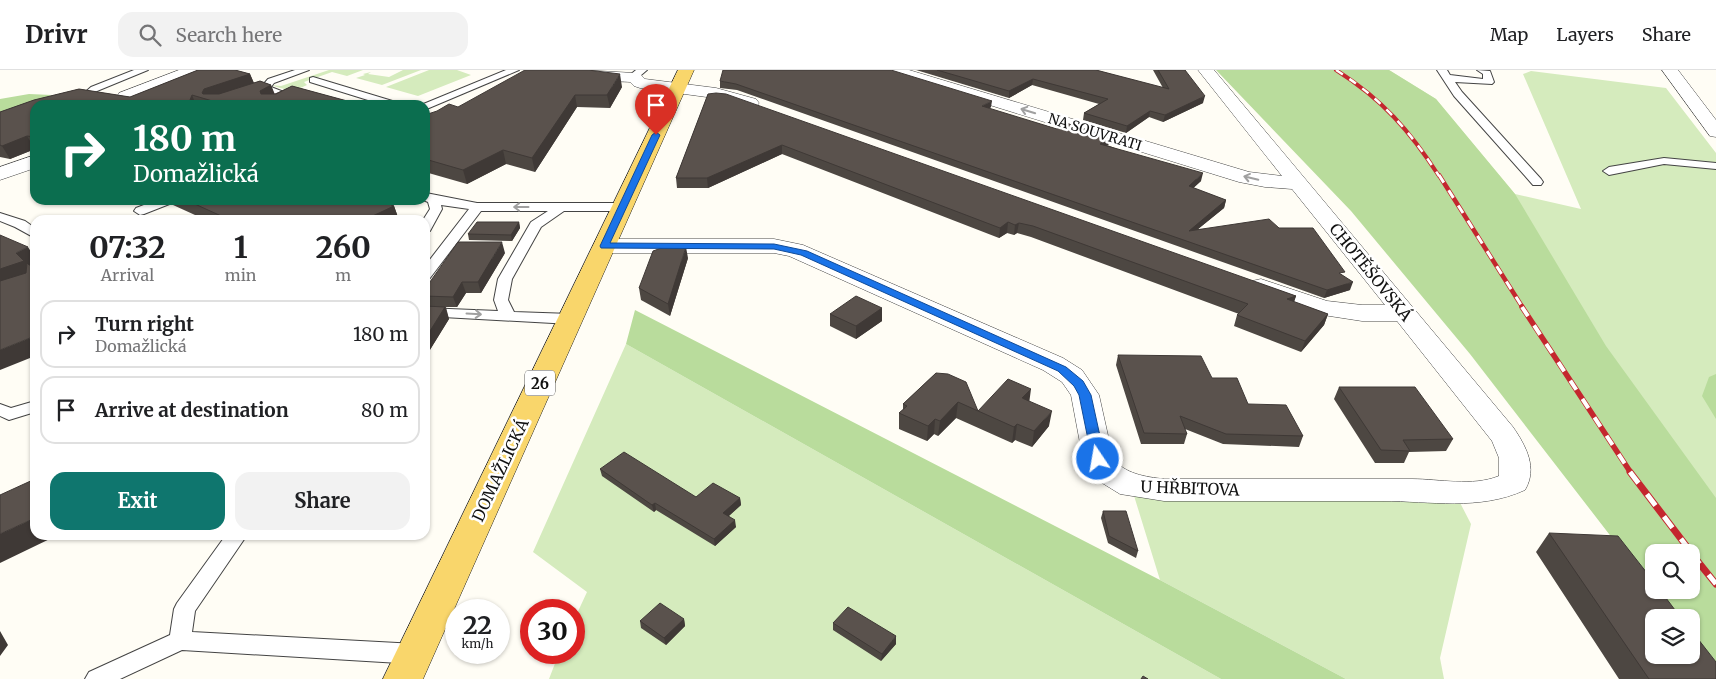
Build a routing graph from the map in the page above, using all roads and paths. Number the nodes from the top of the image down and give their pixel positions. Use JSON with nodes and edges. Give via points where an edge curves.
{"nodes":[{"id":1,"x":143,"y":70,"type":"edge"},
{"id":2,"x":193,"y":70,"type":"edge"},
{"id":3,"x":304,"y":70,"type":"edge"},
{"id":4,"x":514,"y":70,"type":"edge"},
{"id":5,"x":588,"y":70,"type":"edge"},
{"id":6,"x":892,"y":70,"type":"edge"},
{"id":7,"x":1206,"y":70,"type":"edge"},
{"id":8,"x":1482,"y":70,"type":"edge"},
{"id":9,"x":1670,"y":70,"type":"edge"},
{"id":10,"x":639,"y":74,"type":"edge"},
{"id":11,"x":1444,"y":74,"type":"edge"},
{"id":12,"x":682,"y":79,"type":"edge"},
{"id":13,"x":310,"y":85,"type":"dead end"},
{"id":14,"x":120,"y":98,"type":"edge"},
{"id":15,"x":284,"y":100,"type":"edge"},
{"id":16,"x":378,"y":100,"type":"edge"},
{"id":17,"x":430,"y":104,"type":"edge"},
{"id":18,"x":768,"y":110,"type":"edge"},
{"id":19,"x":1716,"y":132,"type":"edge"},
{"id":20,"x":30,"y":164,"type":"edge"},
{"id":21,"x":1716,"y":166,"type":"edge"},
{"id":22,"x":1609,"y":171,"type":"dead end"},
{"id":23,"x":0,"y":174,"type":"edge"},
{"id":24,"x":1536,"y":182,"type":"dead end"},
{"id":25,"x":1299,"y":183,"type":"junction"},
{"id":26,"x":430,"y":198,"type":"edge"},
{"id":27,"x":155,"y":205,"type":"edge"},
{"id":28,"x":622,"y":206,"type":"junction"},
{"id":29,"x":477,"y":207,"type":"junction"},
{"id":30,"x":561,"y":207,"type":"junction"},
{"id":31,"x":140,"y":211,"type":"dead end"},
{"id":32,"x":0,"y":217,"type":"edge"},
{"id":33,"x":430,"y":220,"type":"edge"},
{"id":34,"x":30,"y":231,"type":"edge"},
{"id":35,"x":448,"y":246,"type":"junction"},
{"id":36,"x":466,"y":246,"type":"edge"},
{"id":37,"x":604,"y":246,"type":"junction"},
{"id":38,"x":504,"y":247,"type":"edge"},
{"id":39,"x":522,"y":247,"type":"junction"},
{"id":40,"x":430,"y":267,"type":"edge"},
{"id":41,"x":1238,"y":278,"type":"edge"},
{"id":42,"x":430,"y":312,"type":"edge"},
{"id":43,"x":1403,"y":313,"type":"junction"},
{"id":44,"x":508,"y":316,"type":"junction"},
{"id":45,"x":571,"y":319,"type":"junction"},
{"id":46,"x":30,"y":408,"type":"edge"},
{"id":47,"x":0,"y":409,"type":"edge"},
{"id":48,"x":1514,"y":482,"type":"joint"},
{"id":49,"x":233,"y":540,"type":"edge"},
{"id":50,"x":180,"y":641,"type":"junction"},
{"id":51,"x":416,"y":654,"type":"junction"},
{"id":52,"x":97,"y":679,"type":"edge"},
{"id":53,"x":404,"y":679,"type":"edge"}],
"edges":[{"from":1,"to":14,"type":"lane","via":[[83,95]]},
{"from":2,"to":14,"type":"street"},
{"from":3,"to":15,"type":"lane","via":[[271,81],[261,89],[289,95]]},
{"from":4,"to":17,"type":"lane"},
{"from":5,"to":10,"type":"street","via":[[608,76]]},
{"from":25,"to":6,"type":"street","name":"NA SOUVRATI","one_way":true,"via":[[1246,178]]},
{"from":7,"to":25,"type":"street","name":"CHOTĚŠOVSKÁ"},
{"from":8,"to":11,"type":"lane","via":[[1487,73],[1489,82]]},
{"from":9,"to":19,"type":"street"},
{"from":10,"to":12,"type":"street","via":[[640,82]]},
{"from":11,"to":24,"type":"lane"},
{"from":12,"to":18,"type":"street"},
{"from":12,"to":28,"type":"main road","name":"DOMAŽLICKÁ","number":"26"},
{"from":13,"to":16,"type":"lane","via":[[323,84]]},
{"from":20,"to":23,"type":"street"},
{"from":21,"to":22,"type":"lane","via":[[1664,161]]},
{"from":25,"to":43,"type":"street","name":"CHOTĚŠOVSKÁ"},
{"from":26,"to":29,"type":"lane"},
{"from":26,"to":33,"type":"lane","via":[[436,210]]},
{"from":27,"to":31,"type":"lane"},
{"from":28,"to":30,"type":"lane"},
{"from":28,"to":37,"type":"main road","name":"DOMAŽLICKÁ","number":"26"},
{"from":30,"to":29,"type":"lane","one_way":true},
{"from":29,"to":35,"type":"lane"},
{"from":30,"to":39,"type":"lane","via":[[536,225]]},
{"from":32,"to":34,"type":"lane"},
{"from":35,"to":36,"type":"lane"},
{"from":35,"to":40,"type":"lane"},
{"from":37,"to":45,"type":"main road","name":"DOMAŽLICKÁ","number":"26"},
{"from":37,"to":48,"type":"street","name":"U HŘBITOVA","via":[[774,246],[795,250],[1053,364],[1072,376],[1085,395],[1098,459],[1105,470],[1131,486],[1164,490],[1420,490],[1455,493],[1502,488]]},
{"from":38,"to":39,"type":"lane"},
{"from":39,"to":44,"type":"lane","via":[[505,279],[501,300]]},
{"from":41,"to":43,"type":"street","via":[[1323,308],[1362,313]]},
{"from":42,"to":44,"type":"lane","one_way":true},
{"from":43,"to":48,"type":"street","name":"CHOTĚŠOVSKÁ","via":[[1514,451]]},
{"from":44,"to":45,"type":"lane"},
{"from":45,"to":51,"type":"main road","name":"DOMAŽLICKÁ","number":"26"},
{"from":46,"to":47,"type":"lane","via":[[9,414]]},
{"from":49,"to":50,"type":"lane","via":[[185,609]]},
{"from":50,"to":51,"type":"lane"},
{"from":50,"to":52,"type":"lane"},
{"from":51,"to":53,"type":"main road","name":"DOMAŽLICKÁ","number":"26"}]}
